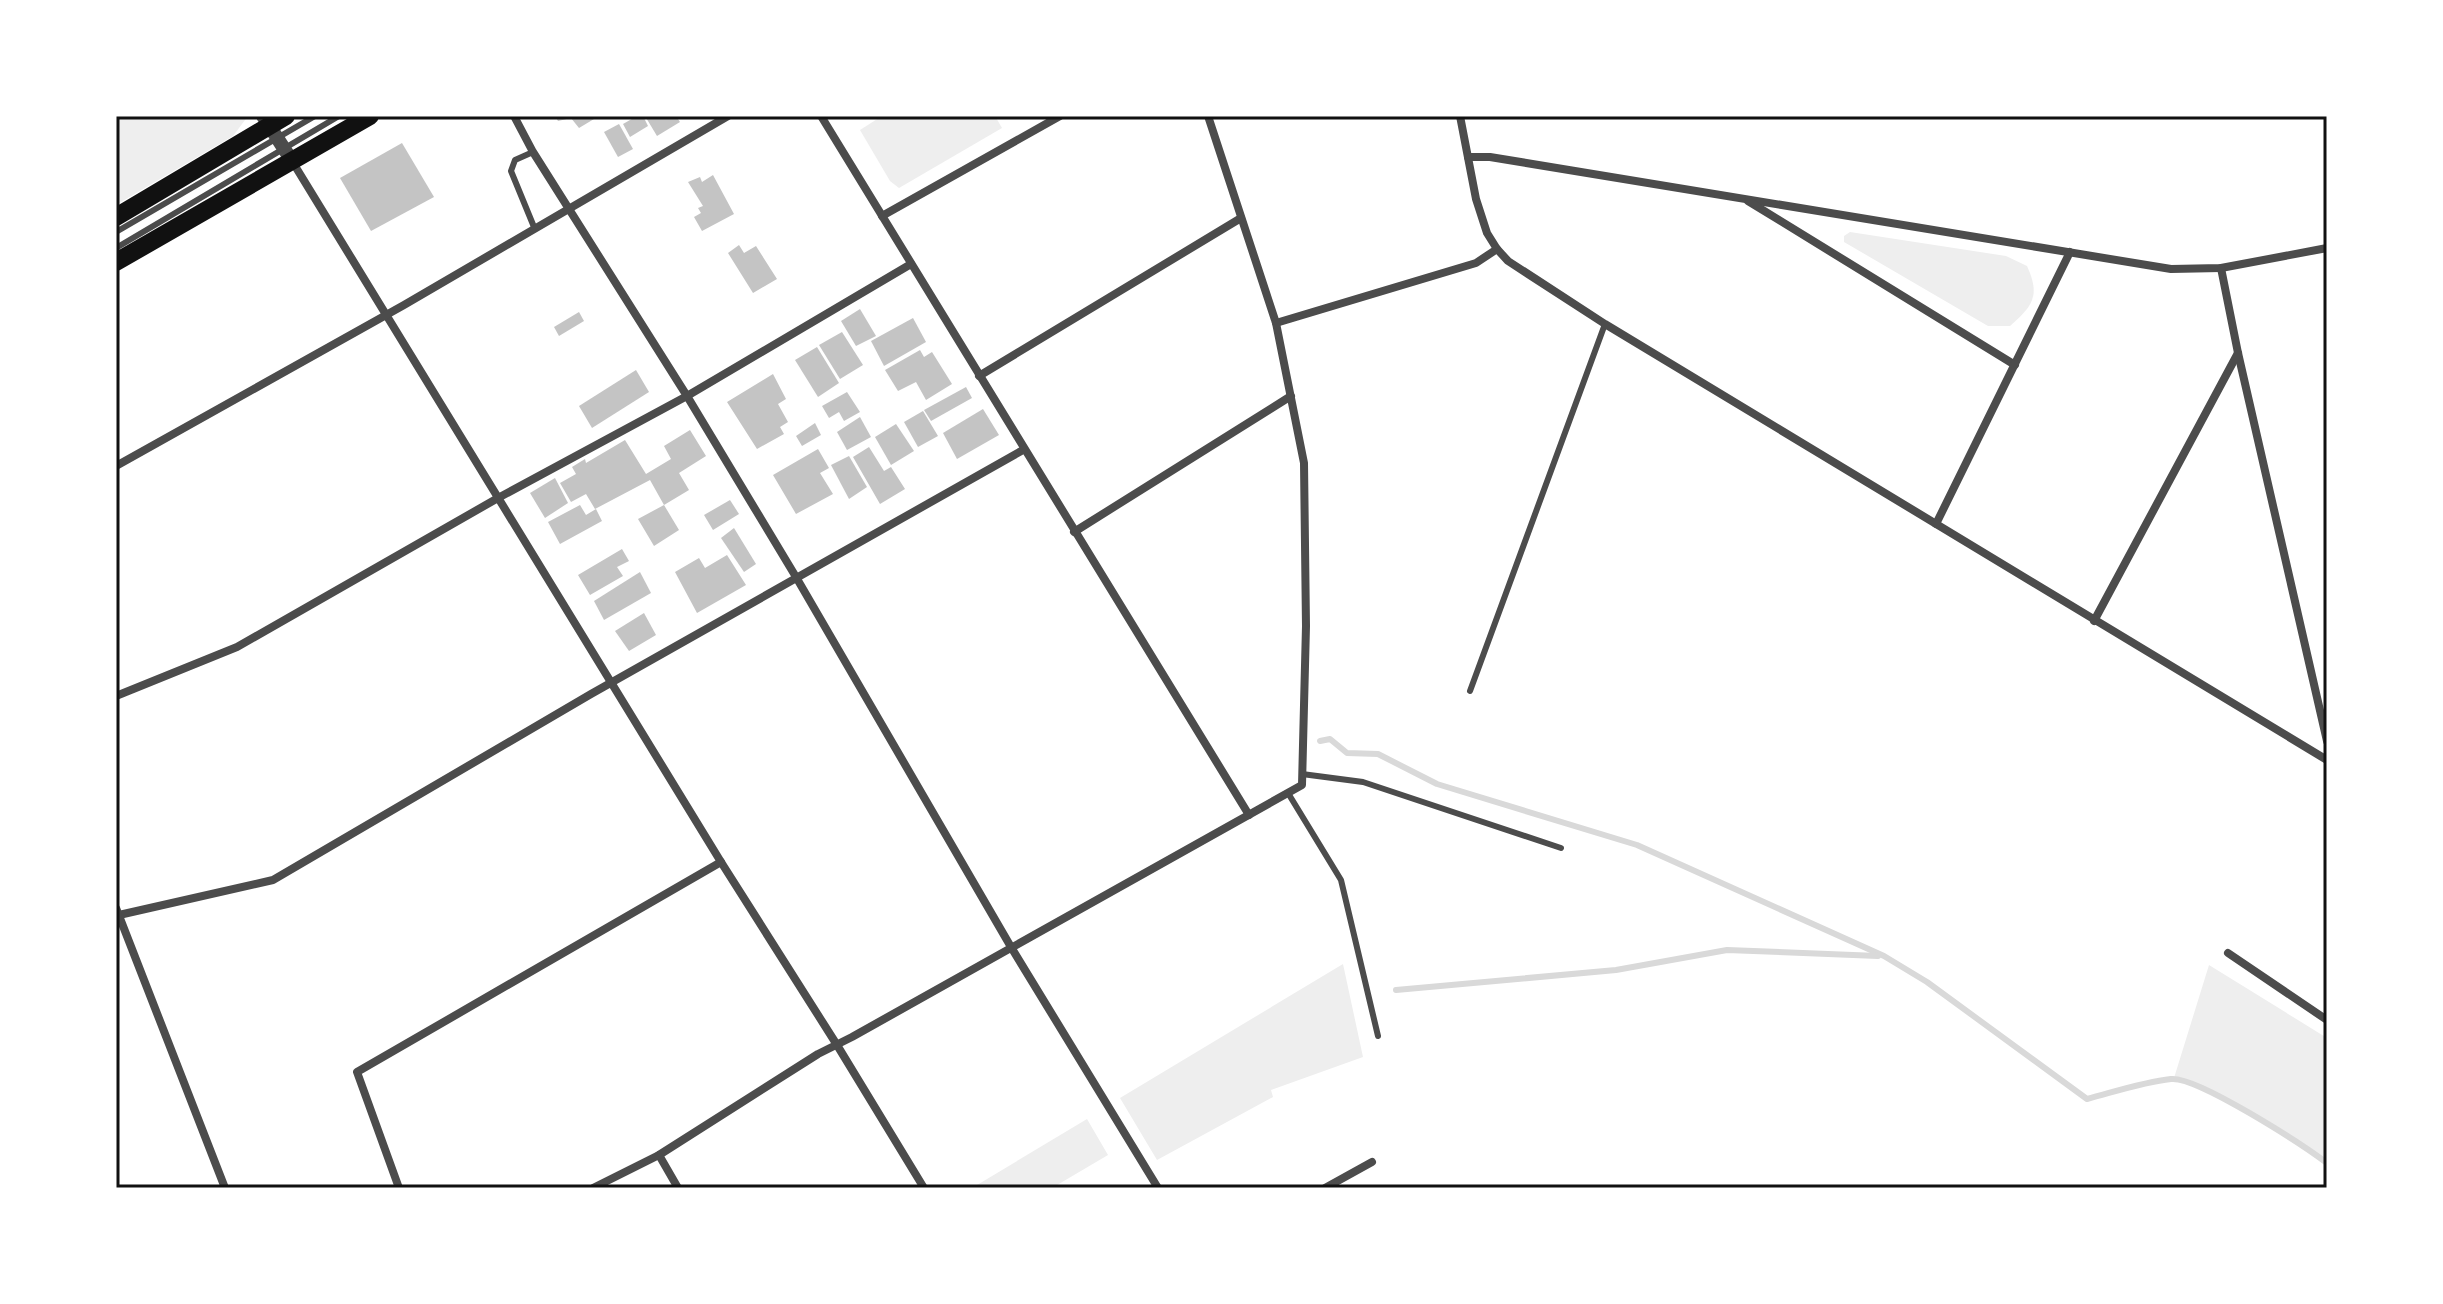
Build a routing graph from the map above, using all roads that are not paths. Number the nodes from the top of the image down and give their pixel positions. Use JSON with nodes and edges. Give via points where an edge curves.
{"nodes":[{"id":1,"x":315,"y":116,"type":"edge"},
{"id":2,"x":339,"y":116,"type":"edge"},
{"id":3,"x":370,"y":116,"type":"edge"},
{"id":4,"x":514,"y":116,"type":"edge"},
{"id":5,"x":728,"y":116,"type":"edge"},
{"id":6,"x":821,"y":116,"type":"edge"},
{"id":7,"x":1060,"y":116,"type":"edge"},
{"id":8,"x":1208,"y":116,"type":"edge"},
{"id":9,"x":1460,"y":116,"type":"edge"},
{"id":10,"x":279,"y":134,"type":"edge"},
{"id":11,"x":533,"y":152,"type":"junction"},
{"id":12,"x":1468,"y":157,"type":"junction"},
{"id":13,"x":1744,"y":198,"type":"junction"},
{"id":14,"x":567,"y":208,"type":"junction"},
{"id":15,"x":882,"y":216,"type":"junction"},
{"id":16,"x":116,"y":217,"type":"edge"},
{"id":17,"x":1241,"y":218,"type":"junction"},
{"id":18,"x":534,"y":227,"type":"junction"},
{"id":19,"x":116,"y":232,"type":"edge"},
{"id":20,"x":116,"y":248,"type":"edge"},
{"id":21,"x":2327,"y":248,"type":"edge"},
{"id":22,"x":1497,"y":249,"type":"junction"},
{"id":23,"x":2070,"y":252,"type":"junction"},
{"id":24,"x":116,"y":262,"type":"edge"},
{"id":25,"x":911,"y":264,"type":"junction"},
{"id":26,"x":2221,"y":268,"type":"junction"},
{"id":27,"x":387,"y":314,"type":"junction"},
{"id":28,"x":1276,"y":323,"type":"junction"},
{"id":29,"x":1605,"y":324,"type":"junction"},
{"id":30,"x":2238,"y":353,"type":"junction"},
{"id":31,"x":2015,"y":365,"type":"junction"},
{"id":32,"x":979,"y":376,"type":"junction"},
{"id":33,"x":687,"y":396,"type":"junction"},
{"id":34,"x":1291,"y":396,"type":"junction"},
{"id":35,"x":1023,"y":450,"type":"junction"},
{"id":36,"x":116,"y":466,"type":"edge"},
{"id":37,"x":498,"y":498,"type":"junction"},
{"id":38,"x":1936,"y":524,"type":"junction"},
{"id":39,"x":1074,"y":532,"type":"junction"},
{"id":40,"x":796,"y":577,"type":"junction"},
{"id":41,"x":2094,"y":621,"type":"junction"},
{"id":42,"x":611,"y":684,"type":"junction"},
{"id":43,"x":1470,"y":691,"type":"dead end"},
{"id":44,"x":116,"y":696,"type":"edge"},
{"id":45,"x":2327,"y":741,"type":"edge"},
{"id":46,"x":2327,"y":760,"type":"edge"},
{"id":47,"x":1302,"y":774,"type":"junction"},
{"id":48,"x":1288,"y":793,"type":"junction"},
{"id":49,"x":1249,"y":815,"type":"junction"},
{"id":50,"x":1561,"y":848,"type":"dead end"},
{"id":51,"x":721,"y":862,"type":"junction"},
{"id":52,"x":117,"y":912,"type":"edge"},
{"id":53,"x":1011,"y":947,"type":"junction"},
{"id":54,"x":2228,"y":953,"type":"dead end"},
{"id":55,"x":2327,"y":1020,"type":"edge"},
{"id":56,"x":1378,"y":1036,"type":"dead end"},
{"id":57,"x":837,"y":1045,"type":"junction"},
{"id":58,"x":659,"y":1155,"type":"junction"},
{"id":59,"x":1372,"y":1162,"type":"dead end"},
{"id":60,"x":225,"y":1188,"type":"edge"},
{"id":61,"x":399,"y":1188,"type":"edge"},
{"id":62,"x":593,"y":1188,"type":"edge"},
{"id":63,"x":678,"y":1188,"type":"edge"},
{"id":64,"x":924,"y":1188,"type":"edge"},
{"id":65,"x":1158,"y":1188,"type":"edge"},
{"id":66,"x":1325,"y":1188,"type":"edge"}],
"edges":[{"from":1,"to":10,"type":"lane"},
{"from":2,"to":10,"type":"lane"},
{"from":3,"to":10,"type":"main road"},
{"from":4,"to":11,"type":"street"},
{"from":5,"to":14,"type":"street"},
{"from":6,"to":15,"type":"street"},
{"from":7,"to":15,"type":"street"},
{"from":8,"to":17,"type":"street"},
{"from":9,"to":12,"type":"street"},
{"from":10,"to":16,"type":"main road"},
{"from":10,"to":19,"type":"lane"},
{"from":10,"to":20,"type":"lane"},
{"from":10,"to":24,"type":"main road"},
{"from":10,"to":27,"type":"street"},
{"from":11,"to":14,"type":"street"},
{"from":11,"to":18,"type":"lane","via":[[515,160],[511,171]]},
{"from":12,"to":13,"type":"street"},
{"from":12,"to":22,"type":"street","via":[[1476,199]]},
{"from":13,"to":23,"type":"street"},
{"from":13,"to":31,"type":"street"},
{"from":14,"to":18,"type":"street"},
{"from":14,"to":33,"type":"street"},
{"from":15,"to":25,"type":"street"},
{"from":17,"to":28,"type":"street"},
{"from":17,"to":32,"type":"street"},
{"from":18,"to":27,"type":"street"},
{"from":21,"to":26,"type":"street"},
{"from":22,"to":28,"type":"street","via":[[1476,263]]},
{"from":22,"to":29,"type":"street"},
{"from":23,"to":26,"type":"street","via":[[2171,269]]},
{"from":23,"to":31,"type":"street"},
{"from":25,"to":32,"type":"street"},
{"from":25,"to":33,"type":"street"},
{"from":26,"to":30,"type":"street"},
{"from":27,"to":36,"type":"street"},
{"from":27,"to":37,"type":"street"},
{"from":28,"to":34,"type":"street"},
{"from":29,"to":38,"type":"street"},
{"from":29,"to":43,"type":"lane"},
{"from":30,"to":41,"type":"street"},
{"from":30,"to":45,"type":"street"},
{"from":31,"to":38,"type":"street"},
{"from":32,"to":35,"type":"street"},
{"from":33,"to":37,"type":"street"},
{"from":33,"to":40,"type":"street"},
{"from":34,"to":39,"type":"street"},
{"from":34,"to":47,"type":"street","via":[[1304,463]]},
{"from":35,"to":39,"type":"street"},
{"from":35,"to":40,"type":"street"},
{"from":37,"to":42,"type":"street"},
{"from":37,"to":44,"type":"street","via":[[237,647]]},
{"from":38,"to":41,"type":"street"},
{"from":39,"to":49,"type":"street"},
{"from":40,"to":42,"type":"street"},
{"from":40,"to":53,"type":"street"},
{"from":41,"to":46,"type":"street"},
{"from":42,"to":51,"type":"street"},
{"from":42,"to":52,"type":"street","via":[[273,880]]},
{"from":47,"to":48,"type":"street","via":[[1302,785]]},
{"from":47,"to":50,"type":"lane","via":[[1363,782]]},
{"from":48,"to":49,"type":"street"},
{"from":48,"to":56,"type":"lane","via":[[1341,880]]},
{"from":49,"to":53,"type":"street"},
{"from":51,"to":57,"type":"street"},
{"from":51,"to":61,"type":"street","via":[[357,1072]]},
{"from":52,"to":60,"type":"street"},
{"from":53,"to":57,"type":"street"},
{"from":53,"to":65,"type":"street"},
{"from":54,"to":55,"type":"street"},
{"from":57,"to":58,"type":"street"},
{"from":57,"to":64,"type":"street"},
{"from":58,"to":62,"type":"street"},
{"from":58,"to":63,"type":"street"},
{"from":59,"to":66,"type":"street"}]}
